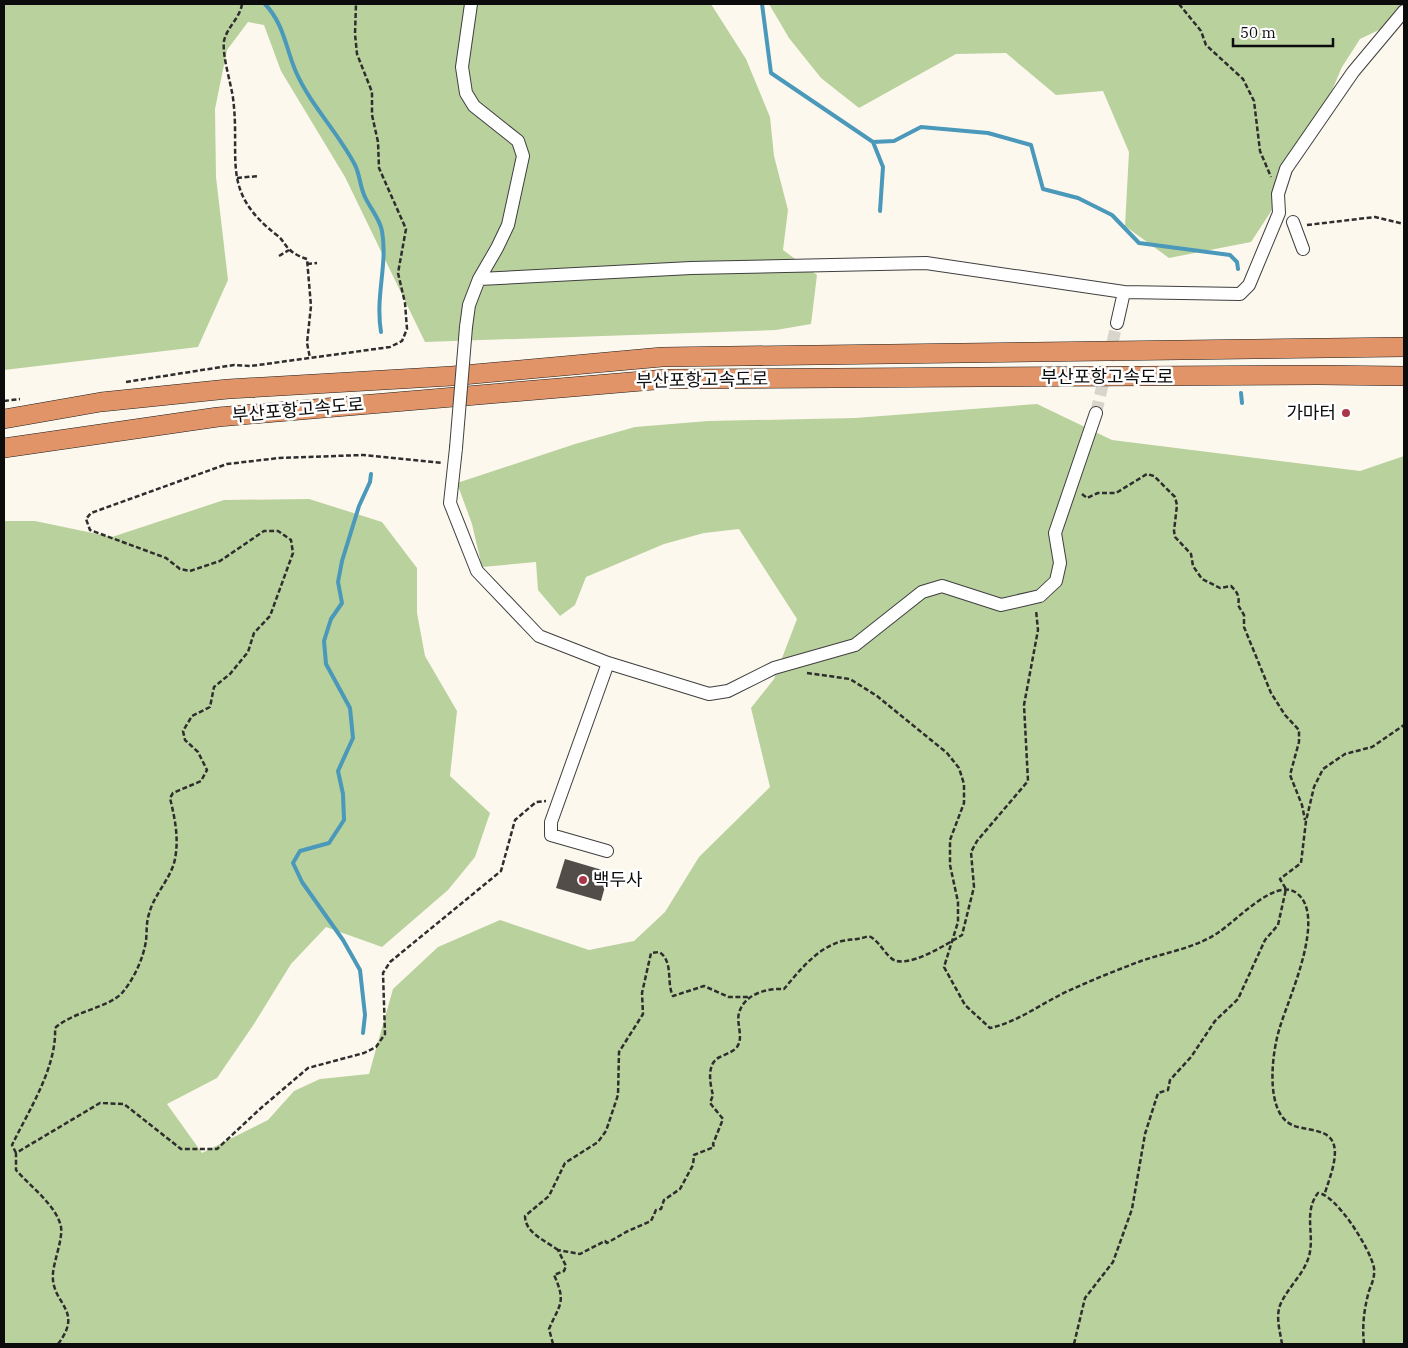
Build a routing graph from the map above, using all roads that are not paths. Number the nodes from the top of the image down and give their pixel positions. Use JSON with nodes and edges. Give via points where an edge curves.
{"nodes":[{"id":1,"x":471,"y":4,"type":"edge"},
{"id":2,"x":1404,"y":11,"type":"edge"},
{"id":3,"x":1293,"y":222,"type":"road end"},
{"id":4,"x":1303,"y":249,"type":"dead end"},
{"id":5,"x":479,"y":279,"type":"junction"},
{"id":6,"x":1124,"y":292,"type":"junction"},
{"id":7,"x":1117,"y":323,"type":"tunnel mouth"},
{"id":8,"x":1404,"y":347,"type":"edge"},
{"id":9,"x":1404,"y":376,"type":"edge"},
{"id":10,"x":1096,"y":413,"type":"tunnel mouth"},
{"id":11,"x":4,"y":419,"type":"edge"},
{"id":12,"x":4,"y":448,"type":"edge"},
{"id":13,"x":608,"y":663,"type":"junction"},
{"id":14,"x":607,"y":851,"type":"dead end"}],
"edges":[{"from":1,"to":5,"type":"lane","via":[[462,67],[466,93],[474,106],[518,141],[523,156],[508,225]]},
{"from":2,"to":6,"type":"lane","via":[[1342,88],[1286,169],[1278,194],[1279,213],[1249,286],[1240,294]]},
{"from":3,"to":4,"type":"lane"},
{"from":5,"to":6,"type":"lane","via":[[691,268],[926,263]]},
{"from":5,"to":13,"type":"lane","bridge":true,"via":[[469,305],[466,327],[450,503],[477,571],[539,636]]},
{"from":6,"to":7,"type":"lane"},
{"from":8,"to":11,"type":"highway","name":"부산포항고속도로","via":[[662,357],[452,376],[228,389],[101,402]]},
{"from":9,"to":12,"type":"highway","name":"부산포항고속도로","via":[[666,379],[218,417]]},
{"from":10,"to":13,"type":"lane","via":[[1055,533],[1060,563],[1056,581],[1040,596],[1001,605],[942,586],[922,592],[855,645],[774,668],[728,691],[709,694]]},
{"from":13,"to":14,"type":"lane","via":[[552,822],[551,836]]}]}
